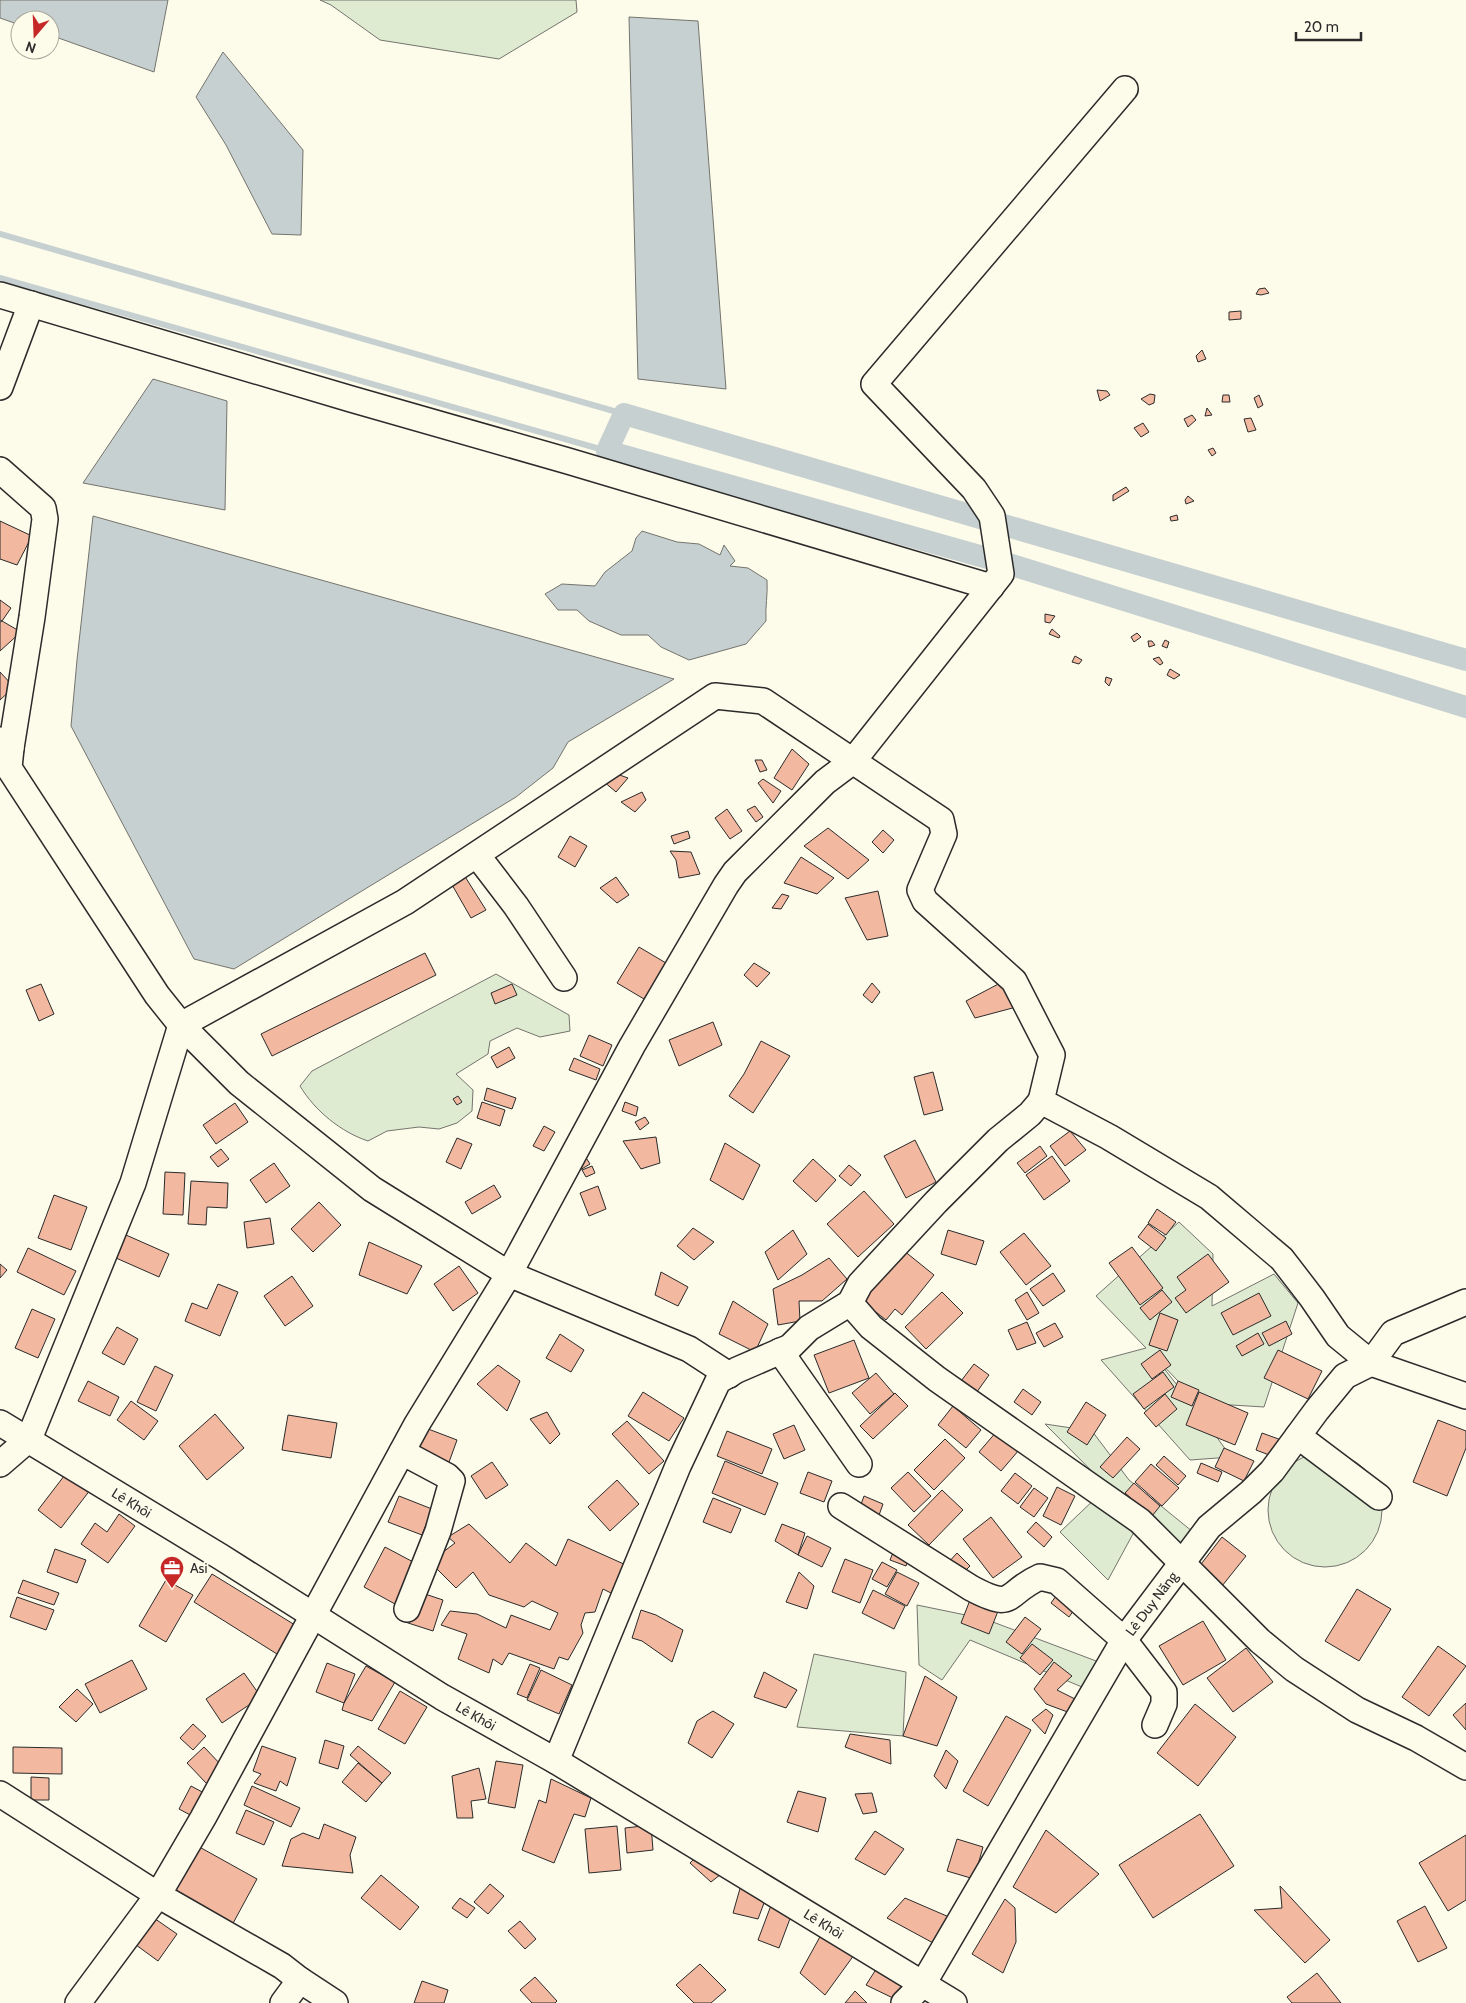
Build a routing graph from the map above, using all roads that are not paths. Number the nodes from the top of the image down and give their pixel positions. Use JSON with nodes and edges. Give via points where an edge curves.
{"nodes":[{"id":1,"x":1125,"y":89,"type":"dead end"},
{"id":2,"x":0,"y":295,"type":"edge"},
{"id":3,"x":30,"y":304,"type":"junction"},
{"id":4,"x":0,"y":387,"type":"edge"},
{"id":5,"x":0,"y":470,"type":"edge"},
{"id":6,"x":996,"y":581,"type":"junction"},
{"id":7,"x":5,"y":759,"type":"edge"},
{"id":8,"x":853,"y":761,"type":"junction"},
{"id":9,"x":476,"y":854,"type":"junction"},
{"id":10,"x":564,"y":978,"type":"dead end"},
{"id":11,"x":180,"y":1024,"type":"junction"},
{"id":12,"x":1041,"y":1102,"type":"junction"},
{"id":13,"x":510,"y":1274,"type":"junction"},
{"id":14,"x":1466,"y":1302,"type":"edge"},
{"id":15,"x":850,"y":1303,"type":"junction"},
{"id":16,"x":780,"y":1352,"type":"junction"},
{"id":17,"x":1370,"y":1363,"type":"junction"},
{"id":18,"x":729,"y":1375,"type":"junction"},
{"id":19,"x":1466,"y":1396,"type":"edge"},
{"id":20,"x":0,"y":1423,"type":"edge"},
{"id":21,"x":1298,"y":1436,"type":"junction"},
{"id":22,"x":29,"y":1439,"type":"junction"},
{"id":23,"x":402,"y":1452,"type":"junction"},
{"id":24,"x":0,"y":1464,"type":"edge"},
{"id":25,"x":859,"y":1464,"type":"dead end"},
{"id":26,"x":1379,"y":1497,"type":"dead end"},
{"id":27,"x":841,"y":1506,"type":"dead end"},
{"id":28,"x":1182,"y":1563,"type":"junction"},
{"id":29,"x":407,"y":1609,"type":"dead end"},
{"id":30,"x":312,"y":1616,"type":"junction"},
{"id":31,"x":1124,"y":1640,"type":"junction"},
{"id":32,"x":1155,"y":1724,"type":"dead end"},
{"id":33,"x":556,"y":1761,"type":"junction"},
{"id":34,"x":1466,"y":1767,"type":"edge"},
{"id":35,"x":0,"y":1794,"type":"edge"},
{"id":36,"x":158,"y":1895,"type":"junction"},
{"id":37,"x":300,"y":1980,"type":"junction"},
{"id":38,"x":923,"y":1984,"type":"junction"},
{"id":39,"x":78,"y":2003,"type":"edge"},
{"id":40,"x":282,"y":2003,"type":"edge"},
{"id":41,"x":335,"y":2003,"type":"edge"},
{"id":42,"x":904,"y":2003,"type":"edge"},
{"id":43,"x":954,"y":2003,"type":"edge"}],
"edges":[{"from":1,"to":6,"type":"street","via":[[874,384],[974,489],[992,516]]},
{"from":2,"to":3,"type":"street"},
{"from":3,"to":4,"type":"street"},
{"from":3,"to":6,"type":"street"},
{"from":5,"to":7,"type":"street","via":[[43,508],[45,519],[32,618]]},
{"from":6,"to":8,"type":"street"},
{"from":7,"to":11,"type":"street","via":[[157,995]]},
{"from":8,"to":9,"type":"street","via":[[763,701],[715,696]]},
{"from":8,"to":12,"type":"street","via":[[942,820],[944,834],[920,890],[925,901],[1014,980],[1052,1055]]},
{"from":8,"to":13,"type":"street","via":[[825,782],[735,872],[726,885],[632,1046]]},
{"from":9,"to":10,"type":"street","via":[[516,906]]},
{"from":9,"to":11,"type":"street","via":[[405,902]]},
{"from":11,"to":13,"type":"street","via":[[239,1083],[372,1189]]},
{"from":11,"to":22,"type":"street","via":[[134,1183]]},
{"from":12,"to":15,"type":"street","via":[[936,1202],[860,1284]]},
{"from":12,"to":17,"type":"street","via":[[1110,1137],[1209,1197],[1282,1259],[1338,1336]]},
{"from":13,"to":18,"type":"street","via":[[689,1350]]},
{"from":13,"to":23,"type":"street"},
{"from":14,"to":17,"type":"street","name":"Lê Duy Năng","via":[[1393,1333]]},
{"from":15,"to":16,"type":"street"},
{"from":15,"to":28,"type":"street","via":[[871,1328],[937,1379],[1140,1521]]},
{"from":16,"to":18,"type":"street"},
{"from":16,"to":25,"type":"street"},
{"from":17,"to":19,"type":"street"},
{"from":17,"to":21,"type":"street","name":"Lê Duy Năng","via":[[1346,1376]]},
{"from":18,"to":33,"type":"street","via":[[718,1381],[678,1466]]},
{"from":20,"to":22,"type":"street","name":"Lê Khôi"},
{"from":21,"to":26,"type":"street"},
{"from":21,"to":28,"type":"street","name":"Lê Duy Năng","via":[[1272,1471],[1209,1527]]},
{"from":22,"to":24,"type":"street"},
{"from":22,"to":30,"type":"street","name":"Lê Khôi"},
{"from":23,"to":29,"type":"street","via":[[452,1481],[438,1531]]},
{"from":23,"to":30,"type":"street"},
{"from":27,"to":31,"type":"street","via":[[988,1598],[1008,1599],[1040,1577],[1057,1581]]},
{"from":28,"to":31,"type":"street","name":"Lê Duy Năng"},
{"from":28,"to":34,"type":"street","via":[[1260,1641],[1294,1669],[1357,1710],[1416,1738]]},
{"from":30,"to":33,"type":"street","name":"Lê Khôi"},
{"from":30,"to":36,"type":"street"},
{"from":31,"to":32,"type":"street","via":[[1164,1692],[1164,1704]]},
{"from":31,"to":38,"type":"street","name":"Lê Duy Năng"},
{"from":33,"to":38,"type":"street","name":"Lê Khôi"},
{"from":35,"to":36,"type":"street"},
{"from":36,"to":37,"type":"street","via":[[282,1966]]},
{"from":36,"to":39,"type":"street"},
{"from":37,"to":40,"type":"street"},
{"from":37,"to":41,"type":"street"},
{"from":38,"to":42,"type":"street","name":"Lê Duy Năng"},
{"from":38,"to":43,"type":"street","name":"Lê Khôi"}]}
